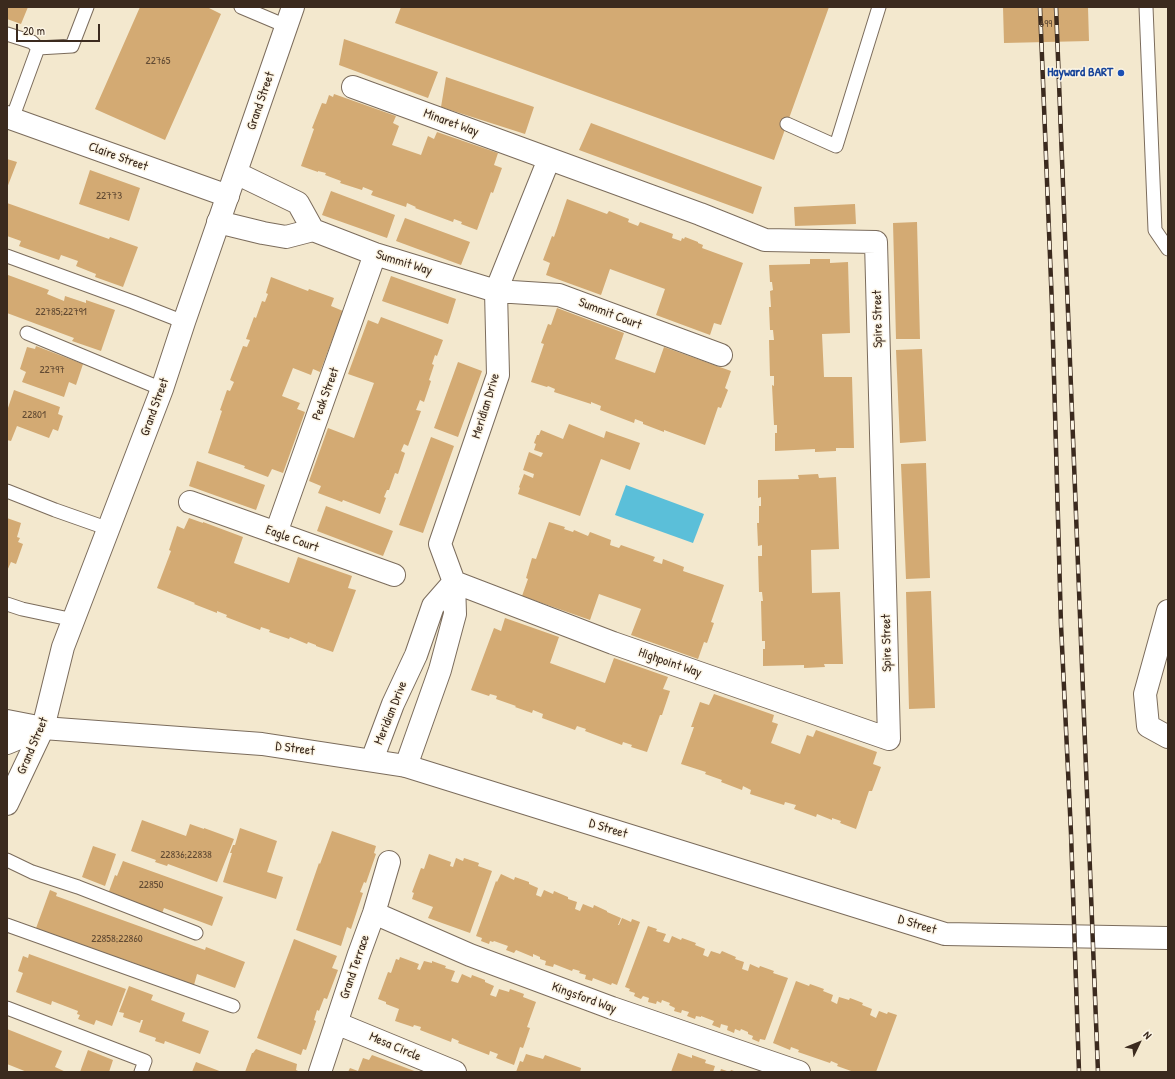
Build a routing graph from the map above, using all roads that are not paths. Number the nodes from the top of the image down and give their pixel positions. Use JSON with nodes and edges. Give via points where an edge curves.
{"nodes":[{"id":1,"x":86,"y":7,"type":"edge"},
{"id":2,"x":240,"y":7,"type":"edge"},
{"id":3,"x":879,"y":7,"type":"edge"},
{"id":4,"x":1146,"y":7,"type":"edge"},
{"id":5,"x":290,"y":17,"type":"edge"},
{"id":6,"x":7,"y":34,"type":"edge"},
{"id":7,"x":38,"y":48,"type":"junction"},
{"id":8,"x":353,"y":87,"type":"dead end"},
{"id":9,"x":9,"y":118,"type":"edge"},
{"id":10,"x":787,"y":124,"type":"dead end"},
{"id":11,"x":549,"y":159,"type":"junction"},
{"id":12,"x":236,"y":173,"type":"junction"},
{"id":13,"x":228,"y":196,"type":"junction"},
{"id":14,"x":218,"y":222,"type":"junction"},
{"id":15,"x":313,"y":230,"type":"junction"},
{"id":16,"x":1168,"y":249,"type":"edge"},
{"id":17,"x":375,"y":254,"type":"junction"},
{"id":18,"x":7,"y":256,"type":"edge"},
{"id":19,"x":496,"y":291,"type":"junction"},
{"id":20,"x":184,"y":322,"type":"junction"},
{"id":21,"x":27,"y":333,"type":"dead end"},
{"id":22,"x":721,"y":355,"type":"dead end"},
{"id":23,"x":162,"y":389,"type":"junction"},
{"id":24,"x":7,"y":491,"type":"edge"},
{"id":25,"x":190,"y":502,"type":"dead end"},
{"id":26,"x":109,"y":529,"type":"junction"},
{"id":27,"x":276,"y":533,"type":"junction"},
{"id":28,"x":394,"y":575,"type":"dead end"},
{"id":29,"x":454,"y":582,"type":"junction"},
{"id":30,"x":7,"y":604,"type":"edge"},
{"id":31,"x":1168,"y":611,"type":"edge"},
{"id":32,"x":74,"y":620,"type":"junction"},
{"id":33,"x":7,"y":721,"type":"edge"},
{"id":34,"x":43,"y":728,"type":"junction"},
{"id":35,"x":1168,"y":737,"type":"edge"},
{"id":36,"x":889,"y":739,"type":"joint"},
{"id":37,"x":7,"y":743,"type":"edge"},
{"id":38,"x":372,"y":760,"type":"junction"},
{"id":39,"x":406,"y":766,"type":"junction"},
{"id":40,"x":7,"y":804,"type":"edge"},
{"id":41,"x":7,"y":860,"type":"edge"},
{"id":42,"x":389,"y":862,"type":"dead end"},
{"id":43,"x":374,"y":913,"type":"junction"},
{"id":44,"x":7,"y":925,"type":"edge"},
{"id":45,"x":196,"y":933,"type":"dead end"},
{"id":46,"x":1168,"y":938,"type":"edge"},
{"id":47,"x":233,"y":1006,"type":"dead end"},
{"id":48,"x":7,"y":1008,"type":"edge"},
{"id":49,"x":336,"y":1023,"type":"junction"},
{"id":50,"x":141,"y":1072,"type":"edge"},
{"id":51,"x":320,"y":1072,"type":"edge"},
{"id":52,"x":455,"y":1072,"type":"edge"},
{"id":53,"x":799,"y":1072,"type":"edge"}],
"edges":[{"from":1,"to":7,"type":"lane","via":[[72,46]]},
{"from":2,"to":5,"type":"lane"},
{"from":3,"to":10,"type":"lane","via":[[836,146]]},
{"from":4,"to":16,"type":"lane","via":[[1155,230]]},
{"from":5,"to":12,"type":"street","name":"Grand Street"},
{"from":6,"to":7,"type":"lane","via":[[32,42]]},
{"from":7,"to":9,"type":"lane"},
{"from":8,"to":11,"type":"street","name":"Minaret Way"},
{"from":9,"to":13,"type":"street","name":"Claire Street"},
{"from":11,"to":19,"type":"street","name":"Meridian Drive"},
{"from":11,"to":36,"type":"street","name":"Spire Street","via":[[765,240],[876,242]]},
{"from":12,"to":13,"type":"street","name":"Grand Street"},
{"from":12,"to":15,"type":"street","via":[[298,203]]},
{"from":13,"to":14,"type":"street","name":"Grand Street"},
{"from":14,"to":15,"type":"street","via":[[286,237]]},
{"from":14,"to":20,"type":"street","name":"Grand Street"},
{"from":15,"to":17,"type":"street","name":"Summit Way"},
{"from":17,"to":19,"type":"street","name":"Summit Way"},
{"from":17,"to":27,"type":"street","name":"Peak Street"},
{"from":18,"to":20,"type":"lane"},
{"from":19,"to":22,"type":"street","name":"Summit Court","via":[[560,295]]},
{"from":19,"to":29,"type":"street","name":"Meridian Drive","via":[[498,375],[440,544]]},
{"from":20,"to":23,"type":"street","name":"Grand Street"},
{"from":21,"to":23,"type":"lane"},
{"from":23,"to":26,"type":"street","name":"Grand Street"},
{"from":24,"to":26,"type":"lane"},
{"from":25,"to":27,"type":"street","name":"Eagle Court"},
{"from":26,"to":32,"type":"street","name":"Grand Street"},
{"from":27,"to":28,"type":"street","name":"Eagle Court"},
{"from":29,"to":36,"type":"street","name":"Highpoint Way","via":[[613,643]]},
{"from":29,"to":38,"type":"street","name":"Meridian Drive","via":[[433,606],[416,655],[393,704]]},
{"from":29,"to":39,"type":"street","name":"Meridian Drive","via":[[455,614],[440,670]]},
{"from":30,"to":32,"type":"lane"},
{"from":31,"to":35,"type":"street","via":[[1145,694],[1148,726]]},
{"from":32,"to":34,"type":"street","name":"Grand Street","via":[[63,647]]},
{"from":33,"to":34,"type":"street","name":"D Street"},
{"from":34,"to":37,"type":"street","name":"D Street"},
{"from":34,"to":38,"type":"street","name":"D Street","via":[[262,744]]},
{"from":34,"to":40,"type":"street","name":"Grand Street"},
{"from":38,"to":39,"type":"street","name":"D Street"},
{"from":39,"to":46,"type":"street","name":"D Street","via":[[945,934]]},
{"from":41,"to":45,"type":"lane","via":[[32,872]]},
{"from":42,"to":43,"type":"street","name":"Grand Terrace"},
{"from":43,"to":49,"type":"street","name":"Grand Terrace"},
{"from":43,"to":53,"type":"street","name":"Kingsford Way","via":[[470,955],[604,1006]]},
{"from":44,"to":47,"type":"lane"},
{"from":48,"to":50,"type":"lane","via":[[145,1061]]},
{"from":49,"to":51,"type":"street","name":"Grand Terrace"},
{"from":49,"to":52,"type":"street","name":"Mesa Circle"}]}
